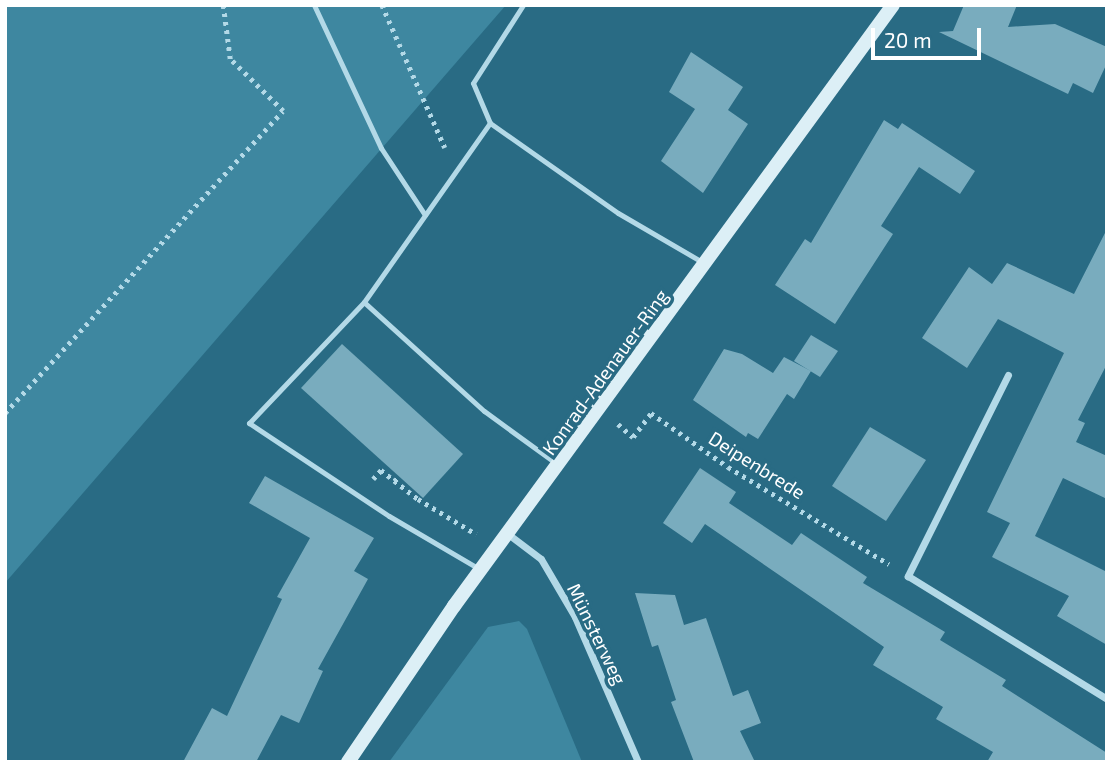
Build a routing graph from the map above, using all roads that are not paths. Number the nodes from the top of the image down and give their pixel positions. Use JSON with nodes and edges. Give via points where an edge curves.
{"nodes":[{"id":1,"x":314,"y":5,"type":"edge"},
{"id":2,"x":523,"y":5,"type":"edge"},
{"id":3,"x":893,"y":5,"type":"edge"},
{"id":4,"x":490,"y":123,"type":"junction"},
{"id":5,"x":425,"y":215,"type":"junction"},
{"id":6,"x":707,"y":265,"type":"junction"},
{"id":7,"x":363,"y":302,"type":"junction"},
{"id":8,"x":1008,"y":375,"type":"dead end"},
{"id":9,"x":559,"y":466,"type":"junction"},
{"id":10,"x":508,"y":534,"type":"junction"},
{"id":11,"x":481,"y":570,"type":"junction"},
{"id":12,"x":1107,"y":699,"type":"edge"},
{"id":13,"x":348,"y":762,"type":"edge"},
{"id":14,"x":638,"y":762,"type":"edge"}],
"edges":[{"from":1,"to":5,"type":"lane","via":[[381,148]]},
{"from":2,"to":4,"type":"lane","via":[[473,83]]},
{"from":3,"to":6,"type":"street","name":"Konrad-Adenauer-Ring"},
{"from":4,"to":5,"type":"lane"},
{"from":4,"to":6,"type":"lane","via":[[618,213]]},
{"from":5,"to":7,"type":"lane"},
{"from":6,"to":9,"type":"street","name":"Konrad-Adenauer-Ring"},
{"from":7,"to":9,"type":"lane","via":[[465,395]]},
{"from":7,"to":11,"type":"lane","via":[[249,423],[389,516]]},
{"from":8,"to":12,"type":"street","via":[[908,576]]},
{"from":9,"to":10,"type":"street","name":"Konrad-Adenauer-Ring"},
{"from":10,"to":11,"type":"street","name":"Konrad-Adenauer-Ring"},
{"from":10,"to":14,"type":"street","name":"Münsterweg","via":[[541,559],[575,617]]},
{"from":11,"to":13,"type":"street","name":"Konrad-Adenauer-Ring"}]}
